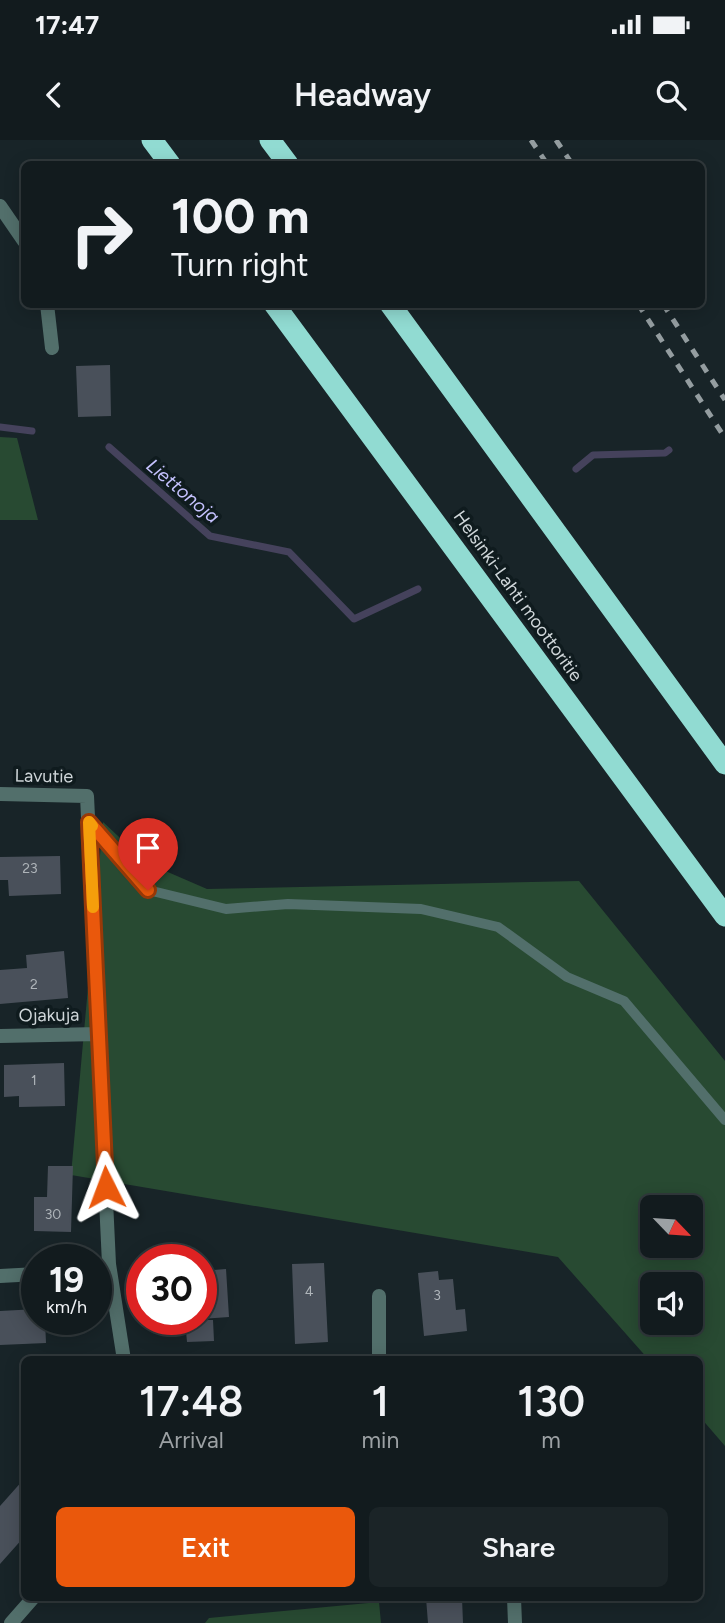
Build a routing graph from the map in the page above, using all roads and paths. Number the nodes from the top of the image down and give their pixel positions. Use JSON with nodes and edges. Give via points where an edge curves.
{"nodes":[{"id":1,"x":152,"y":140,"type":"edge"},
{"id":2,"x":270,"y":140,"type":"edge"},
{"id":3,"x":168,"y":161,"type":"edge"},
{"id":4,"x":286,"y":161,"type":"edge"},
{"id":5,"x":0,"y":206,"type":"edge"},
{"id":6,"x":21,"y":237,"type":"edge"},
{"id":7,"x":47,"y":308,"type":"edge"},
{"id":8,"x":277,"y":308,"type":"edge"},
{"id":9,"x":393,"y":308,"type":"edge"},
{"id":10,"x":52,"y":348,"type":"dead end"},
{"id":11,"x":725,"y":764,"type":"edge"},
{"id":12,"x":0,"y":794,"type":"edge"},
{"id":13,"x":89,"y":822,"type":"junction"},
{"id":14,"x":725,"y":916,"type":"edge"},
{"id":15,"x":99,"y":1034,"type":"junction"},
{"id":16,"x":0,"y":1036,"type":"edge"},
{"id":17,"x":725,"y":1120,"type":"edge"},
{"id":18,"x":103,"y":1244,"type":"edge"},
{"id":19,"x":21,"y":1275,"type":"edge"},
{"id":20,"x":0,"y":1276,"type":"edge"},
{"id":21,"x":379,"y":1296,"type":"dead end"},
{"id":22,"x":112,"y":1306,"type":"edge"},
{"id":23,"x":123,"y":1356,"type":"edge"},
{"id":24,"x":379,"y":1356,"type":"edge"},
{"id":25,"x":30,"y":1601,"type":"edge"},
{"id":26,"x":514,"y":1601,"type":"edge"},
{"id":27,"x":12,"y":1623,"type":"edge"},
{"id":28,"x":515,"y":1623,"type":"edge"}],
"edges":[{"from":1,"to":3,"type":"highway"},
{"from":2,"to":4,"type":"highway"},
{"from":5,"to":6,"type":"street"},
{"from":7,"to":10,"type":"street"},
{"from":8,"to":14,"type":"highway","name":"Helsinki-Lahti moottoritie"},
{"from":9,"to":11,"type":"highway"},
{"from":12,"to":13,"type":"street","name":"Lavutie","via":[[87,796]]},
{"from":13,"to":15,"type":"street"},
{"from":13,"to":17,"type":"lane","via":[[148,890],[226,909],[288,904],[421,909],[498,927],[567,977],[624,1001]]},
{"from":15,"to":16,"type":"street","name":"Ojakuja"},
{"from":15,"to":18,"type":"street"},
{"from":19,"to":20,"type":"street"},
{"from":21,"to":24,"type":"street"},
{"from":22,"to":23,"type":"street"},
{"from":25,"to":27,"type":"street"},
{"from":26,"to":28,"type":"street"}]}
